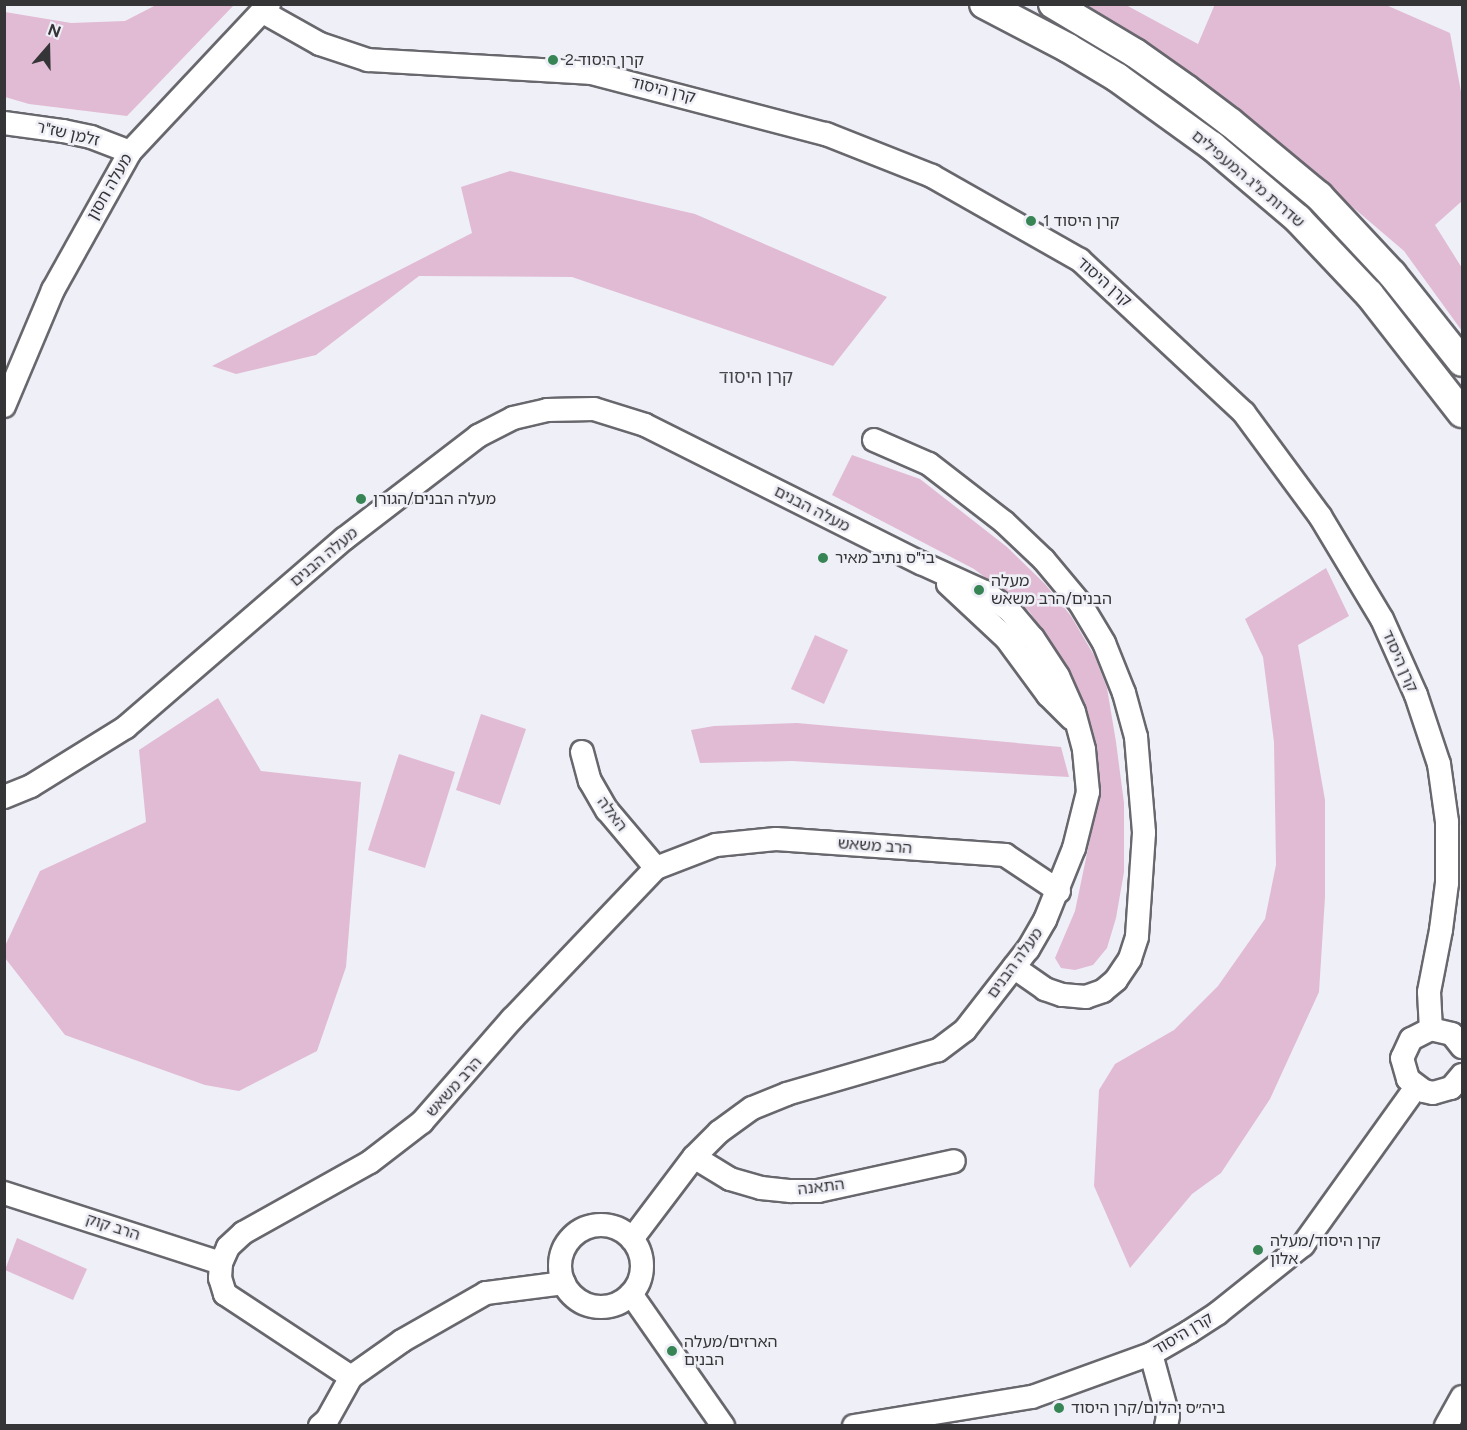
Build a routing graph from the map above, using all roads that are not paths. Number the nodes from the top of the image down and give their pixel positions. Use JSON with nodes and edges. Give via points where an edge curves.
{"nodes":[{"id":1,"x":984,"y":4,"type":"edge"},
{"id":2,"x":1053,"y":4,"type":"edge"},
{"id":3,"x":266,"y":8,"type":"edge"},
{"id":4,"x":4,"y":123,"type":"edge"},
{"id":5,"x":130,"y":152,"type":"junction"},
{"id":6,"x":1462,"y":362,"type":"edge"},
{"id":7,"x":4,"y":406,"type":"edge"},
{"id":8,"x":1462,"y":413,"type":"edge"},
{"id":9,"x":874,"y":440,"type":"dead end"},
{"id":10,"x":582,"y":752,"type":"dead end"},
{"id":11,"x":4,"y":797,"type":"edge"},
{"id":12,"x":656,"y":868,"type":"junction"},
{"id":13,"x":1059,"y":891,"type":"junction"},
{"id":14,"x":1014,"y":967,"type":"junction"},
{"id":15,"x":1452,"y":1032,"type":"edge"},
{"id":16,"x":1461,"y":1081,"type":"edge"},
{"id":17,"x":1416,"y":1087,"type":"junction"},
{"id":18,"x":694,"y":1157,"type":"junction"},
{"id":19,"x":954,"y":1161,"type":"dead end"},
{"id":20,"x":4,"y":1192,"type":"edge"},
{"id":21,"x":632,"y":1239,"type":"junction"},
{"id":22,"x":220,"y":1263,"type":"junction"},
{"id":23,"x":564,"y":1283,"type":"junction"},
{"id":24,"x":631,"y":1293,"type":"junction"},
{"id":25,"x":1151,"y":1354,"type":"junction"},
{"id":26,"x":351,"y":1377,"type":"junction"},
{"id":27,"x":1462,"y":1397,"type":"edge"},
{"id":28,"x":320,"y":1425,"type":"edge"},
{"id":29,"x":723,"y":1425,"type":"edge"},
{"id":30,"x":854,"y":1425,"type":"edge"},
{"id":31,"x":1166,"y":1425,"type":"edge"},
{"id":32,"x":1446,"y":1425,"type":"edge"}],
"edges":[{"from":1,"to":8,"type":"main road","name":"שדרות מ\"ג המעפילים","via":[[1118,78],[1212,146],[1290,212],[1369,294]]},
{"from":2,"to":6,"type":"main road","name":"שדרות מ\"ג המעפילים","via":[[1186,89],[1319,196],[1392,274]]},
{"from":3,"to":5,"type":"street","name":"מעלה חסון"},
{"from":3,"to":15,"type":"street","name":"קרן היסוד","via":[[320,44],[368,60],[591,73],[826,134],[932,176],[1080,260],[1244,413],[1320,516],[1382,619],[1416,695],[1438,764],[1447,822],[1444,906],[1429,992]]},
{"from":4,"to":5,"type":"street","name":"זלמן שז\"ר","via":[[63,130]]},
{"from":5,"to":7,"type":"street","name":"מעלה חסון","via":[[53,290]]},
{"from":9,"to":14,"type":"street","via":[[929,464],[1004,522],[1044,560],[1080,603],[1104,643],[1136,737],[1144,833],[1137,937],[1130,959],[1116,980],[1103,991],[1086,997],[1045,989]]},
{"from":10,"to":12,"type":"street","name":"האלה","via":[[590,781],[607,810]]},
{"from":11,"to":13,"type":"street","name":"מעלה הבנים","via":[[32,786],[126,727],[344,539],[478,436],[513,418],[547,410],[594,409],[645,425],[985,592],[1010,611],[1058,676],[1084,750],[1088,792]]},
{"from":12,"to":13,"type":"street","name":"הרב משאש","via":[[716,845],[776,839],[1005,855]]},
{"from":12,"to":22,"type":"street","name":"הרב משאש","via":[[512,1019],[422,1122],[370,1162],[243,1233],[228,1247]]},
{"from":13,"to":14,"type":"street","name":"מעלה הבנים"},
{"from":14,"to":18,"type":"street","name":"מעלה הבנים","via":[[965,1030],[938,1050],[752,1108]]},
{"from":15,"to":17,"type":"street","via":[[1411,1039],[1405,1047],[1404,1069]]},
{"from":16,"to":17,"type":"street","via":[[1433,1093]]},
{"from":17,"to":25,"type":"street","name":"קרן היסוד","via":[[1303,1245],[1218,1313]]},
{"from":18,"to":19,"type":"street","name":"התאנה","via":[[730,1179],[791,1191],[818,1191]]},
{"from":18,"to":21,"type":"street","name":"מעלה הבנים"},
{"from":20,"to":22,"type":"street","name":"הרב קוק"},
{"from":21,"to":23,"type":"street","via":[[610,1226],[584,1228],[565,1245],[560,1258]]},
{"from":21,"to":24,"type":"street","via":[[642,1261],[638,1284]]},
{"from":22,"to":26,"type":"street","via":[[225,1294]]},
{"from":23,"to":24,"type":"street","via":[[582,1302],[595,1306],[620,1302]]},
{"from":23,"to":26,"type":"street","via":[[486,1293],[402,1341]]},
{"from":24,"to":29,"type":"street"},
{"from":25,"to":30,"type":"street","name":"קרן היסוד","via":[[1032,1397]]},
{"from":25,"to":31,"type":"street","via":[[1168,1416]]},
{"from":26,"to":28,"type":"street","via":[[327,1420]]},
{"from":27,"to":32,"type":"street"}]}
